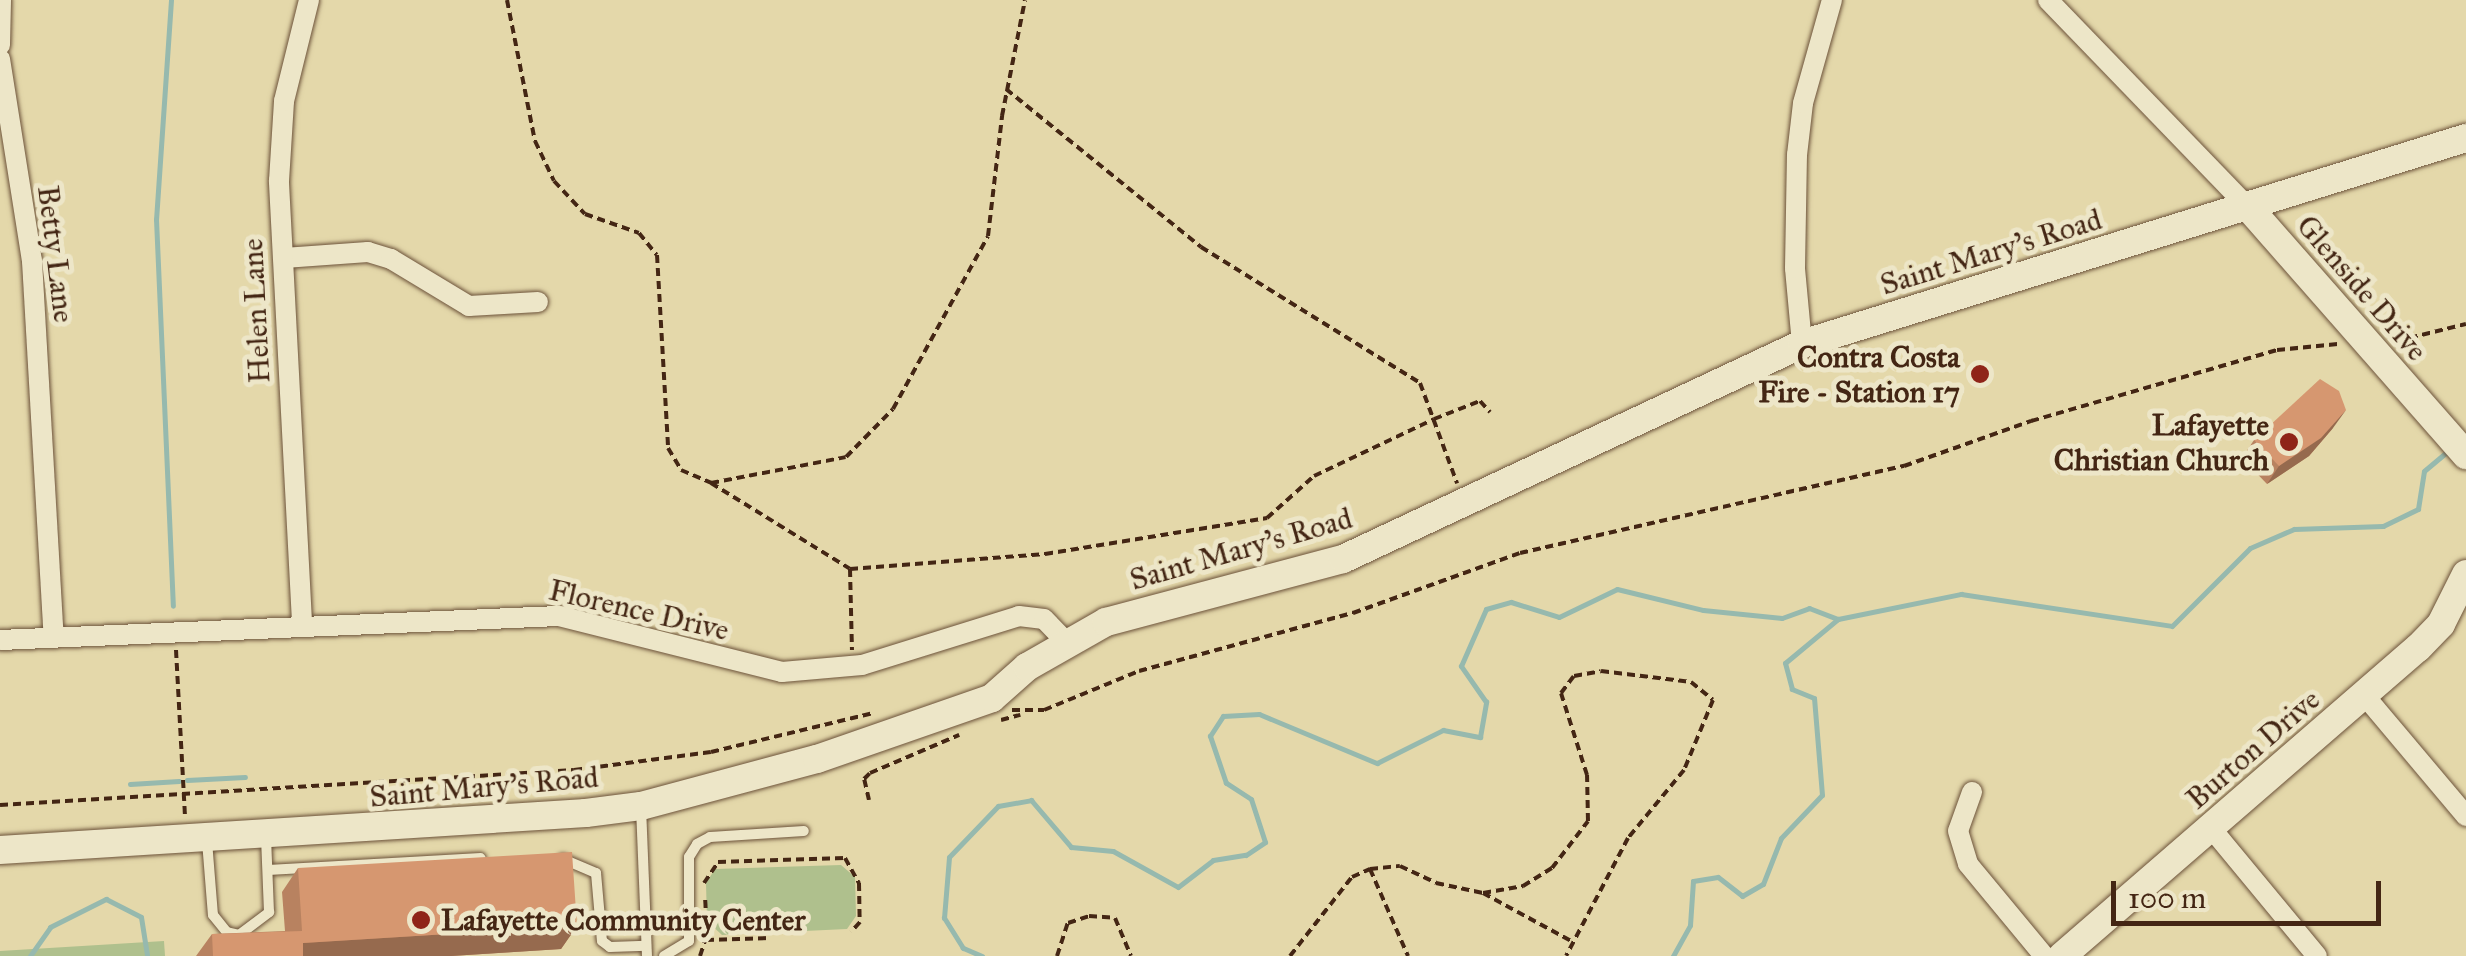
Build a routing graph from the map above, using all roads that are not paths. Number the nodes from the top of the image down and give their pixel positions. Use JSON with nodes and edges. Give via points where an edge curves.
{"nodes":[{"id":1,"x":0,"y":0,"type":"edge"},
{"id":2,"x":309,"y":0,"type":"edge"},
{"id":3,"x":1832,"y":0,"type":"edge"},
{"id":4,"x":2055,"y":3,"type":"edge"},
{"id":5,"x":0,"y":45,"type":"edge"},
{"id":6,"x":0,"y":58,"type":"edge"},
{"id":7,"x":2466,"y":138,"type":"edge"},
{"id":8,"x":2249,"y":208,"type":"junction"},
{"id":9,"x":284,"y":258,"type":"junction"},
{"id":10,"x":538,"y":302,"type":"dead end"},
{"id":11,"x":1802,"y":344,"type":"junction"},
{"id":12,"x":2466,"y":455,"type":"edge"},
{"id":13,"x":2466,"y":574,"type":"edge"},
{"id":14,"x":302,"y":622,"type":"junction"},
{"id":15,"x":54,"y":637,"type":"junction"},
{"id":16,"x":0,"y":640,"type":"edge"},
{"id":17,"x":1066,"y":642,"type":"junction"},
{"id":18,"x":2365,"y":696,"type":"junction"},
{"id":19,"x":1972,"y":792,"type":"dead end"},
{"id":20,"x":641,"y":806,"type":"junction"},
{"id":21,"x":2466,"y":816,"type":"edge"},
{"id":22,"x":2210,"y":828,"type":"junction"},
{"id":23,"x":804,"y":831,"type":"dead end"},
{"id":24,"x":266,"y":837,"type":"junction"},
{"id":25,"x":207,"y":840,"type":"junction"},
{"id":26,"x":0,"y":850,"type":"edge"},
{"id":27,"x":502,"y":858,"type":"edge"},
{"id":28,"x":542,"y":858,"type":"edge"},
{"id":29,"x":268,"y":870,"type":"junction"},
{"id":30,"x":646,"y":951,"type":"edge"},
{"id":31,"x":664,"y":956,"type":"edge"},
{"id":32,"x":2044,"y":956,"type":"edge"},
{"id":33,"x":2062,"y":956,"type":"edge"},
{"id":34,"x":2317,"y":956,"type":"edge"}],
"edges":[{"from":1,"to":5,"type":"street"},
{"from":2,"to":9,"type":"street","name":"Helen Lane","via":[[284,101]]},
{"from":3,"to":11,"type":"street","via":[[1803,103],[1798,155],[1794,268]]},
{"from":4,"to":8,"type":"street"},
{"from":6,"to":15,"type":"street","name":"Betty Lane","via":[[32,261]]},
{"from":7,"to":8,"type":"street","name":"Saint Mary's Road"},
{"from":8,"to":11,"type":"street","name":"Saint Mary's Road"},
{"from":8,"to":12,"type":"street","name":"Glenside Drive"},
{"from":9,"to":10,"type":"street","via":[[368,252],[391,258],[469,306]]},
{"from":9,"to":14,"type":"street","name":"Helen Lane"},
{"from":11,"to":17,"type":"street","name":"Saint Mary's Road","via":[[1343,559],[1134,612]]},
{"from":13,"to":18,"type":"street","name":"Burton Drive","via":[[2441,624]]},
{"from":14,"to":15,"type":"street","name":"Florence Drive"},
{"from":14,"to":17,"type":"street","name":"Florence Drive","via":[[558,616],[782,672],[852,666],[1019,616],[1044,619]]},
{"from":15,"to":16,"type":"street","name":"Florence Drive"},
{"from":17,"to":20,"type":"street","name":"Saint Mary's Road","via":[[992,698],[817,759]]},
{"from":18,"to":21,"type":"street"},
{"from":18,"to":22,"type":"street","name":"Burton Drive"},
{"from":19,"to":32,"type":"street","via":[[1958,830],[1968,864]]},
{"from":20,"to":24,"type":"street","name":"Saint Mary's Road"},
{"from":20,"to":30,"type":"lane"},
{"from":22,"to":33,"type":"street","name":"Burton Drive"},
{"from":22,"to":34,"type":"street"},
{"from":23,"to":31,"type":"lane","via":[[710,837],[697,844],[689,857],[689,940]]},
{"from":24,"to":25,"type":"street","name":"Saint Mary's Road"},
{"from":24,"to":29,"type":"lane"},
{"from":25,"to":26,"type":"street","name":"Saint Mary's Road"},
{"from":25,"to":29,"type":"lane","via":[[213,915],[227,932],[250,932],[262,924],[269,912]]},
{"from":27,"to":29,"type":"lane"},
{"from":28,"to":30,"type":"lane","via":[[577,860],[596,873],[602,940]]}]}
